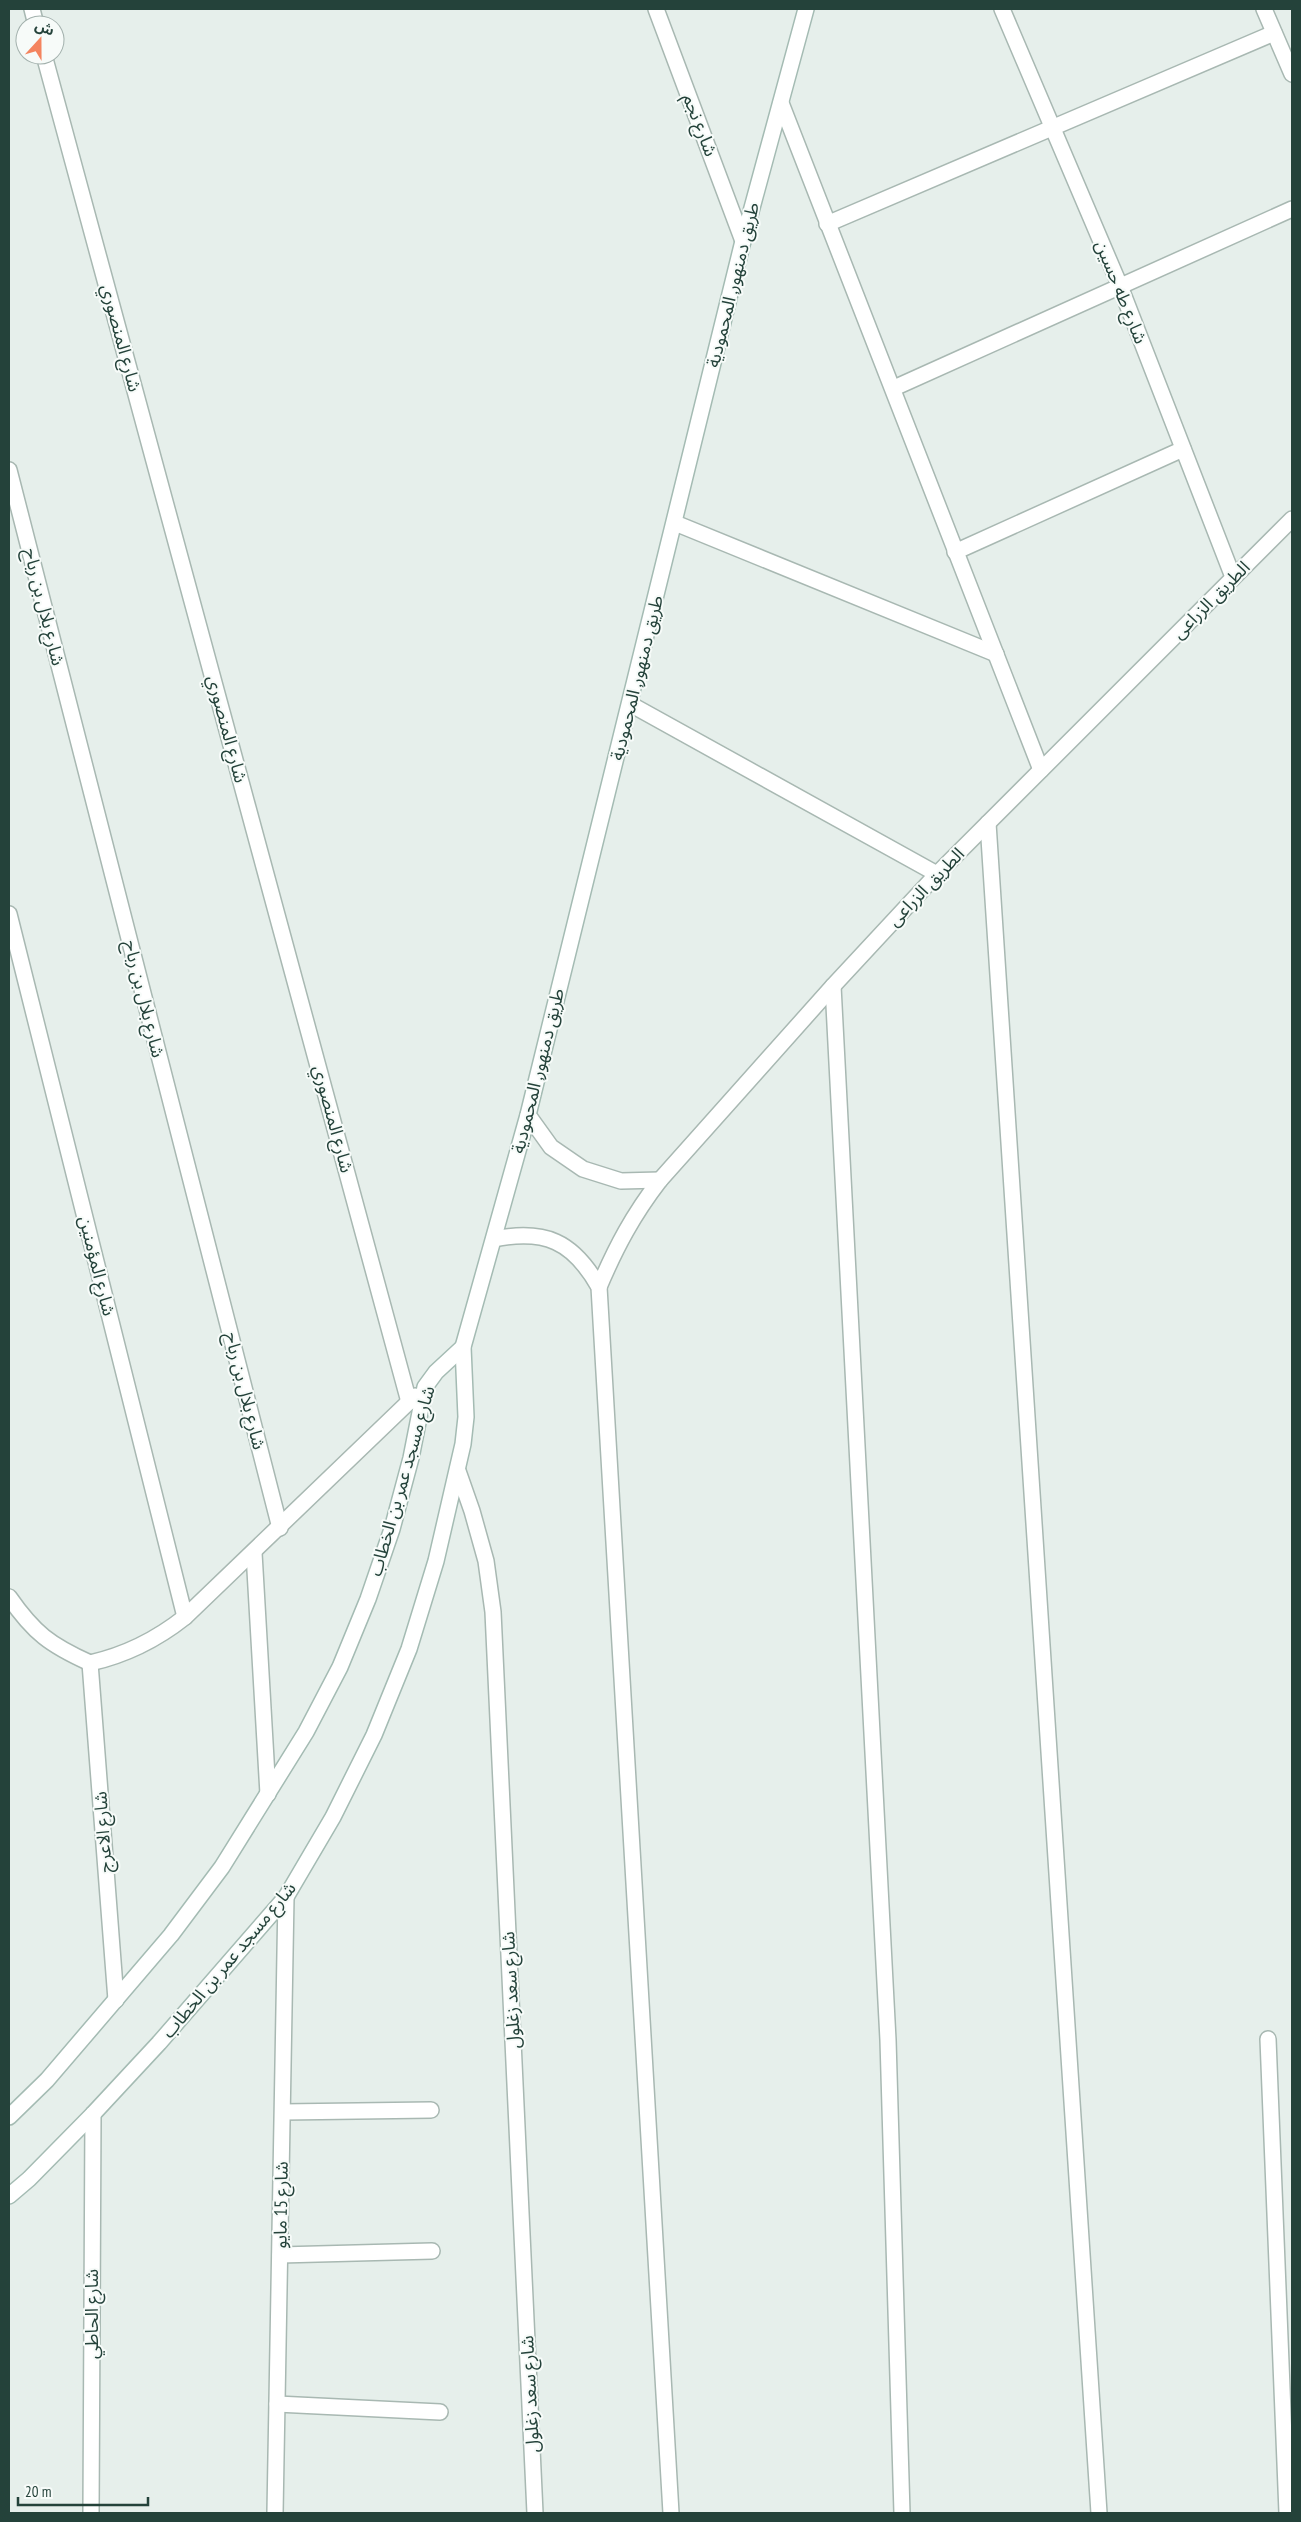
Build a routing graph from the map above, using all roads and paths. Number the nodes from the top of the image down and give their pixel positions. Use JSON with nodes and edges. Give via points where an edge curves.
{"nodes":[{"id":1,"x":656,"y":9,"type":"edge"},
{"id":2,"x":806,"y":9,"type":"edge"},
{"id":3,"x":1002,"y":9,"type":"edge"},
{"id":4,"x":1264,"y":9,"type":"edge"},
{"id":5,"x":1274,"y":33,"type":"junction"},
{"id":6,"x":47,"y":65,"type":"edge"},
{"id":7,"x":1292,"y":74,"type":"edge"},
{"id":8,"x":781,"y":103,"type":"junction"},
{"id":9,"x":1053,"y":128,"type":"junction"},
{"id":10,"x":1292,"y":209,"type":"edge"},
{"id":11,"x":827,"y":224,"type":"junction"},
{"id":12,"x":743,"y":241,"type":"junction"},
{"id":13,"x":1120,"y":286,"type":"junction"},
{"id":14,"x":894,"y":388,"type":"junction"},
{"id":15,"x":1183,"y":449,"type":"junction"},
{"id":16,"x":9,"y":470,"type":"edge"},
{"id":17,"x":1292,"y":519,"type":"edge"},
{"id":18,"x":675,"y":523,"type":"junction"},
{"id":19,"x":956,"y":552,"type":"junction"},
{"id":20,"x":1233,"y":577,"type":"junction"},
{"id":21,"x":996,"y":654,"type":"junction"},
{"id":22,"x":630,"y":704,"type":"junction"},
{"id":23,"x":1041,"y":770,"type":"junction"},
{"id":24,"x":988,"y":823,"type":"junction"},
{"id":25,"x":937,"y":874,"type":"junction"},
{"id":26,"x":9,"y":914,"type":"edge"},
{"id":27,"x":833,"y":986,"type":"junction"},
{"id":28,"x":528,"y":1115,"type":"junction"},
{"id":29,"x":660,"y":1180,"type":"junction"},
{"id":30,"x":494,"y":1239,"type":"junction"},
{"id":31,"x":599,"y":1287,"type":"junction"},
{"id":32,"x":463,"y":1347,"type":"junction"},
{"id":33,"x":425,"y":1386,"type":"junction"},
{"id":34,"x":409,"y":1402,"type":"junction"},
{"id":35,"x":458,"y":1471,"type":"junction"},
{"id":36,"x":280,"y":1528,"type":"junction"},
{"id":37,"x":254,"y":1552,"type":"junction"},
{"id":38,"x":9,"y":1597,"type":"edge"},
{"id":39,"x":185,"y":1617,"type":"junction"},
{"id":40,"x":90,"y":1663,"type":"junction"},
{"id":41,"x":268,"y":1794,"type":"junction"},
{"id":42,"x":286,"y":1897,"type":"junction"},
{"id":43,"x":116,"y":2000,"type":"junction"},
{"id":44,"x":1268,"y":2038,"type":"dead end"},
{"id":45,"x":431,"y":2110,"type":"dead end"},
{"id":46,"x":282,"y":2112,"type":"junction"},
{"id":47,"x":93,"y":2114,"type":"junction"},
{"id":48,"x":9,"y":2117,"type":"edge"},
{"id":49,"x":9,"y":2196,"type":"edge"},
{"id":50,"x":432,"y":2251,"type":"dead end"},
{"id":51,"x":280,"y":2255,"type":"junction"},
{"id":52,"x":277,"y":2404,"type":"junction"},
{"id":53,"x":440,"y":2412,"type":"dead end"},
{"id":54,"x":91,"y":2513,"type":"edge"},
{"id":55,"x":275,"y":2513,"type":"edge"},
{"id":56,"x":535,"y":2513,"type":"edge"},
{"id":57,"x":671,"y":2513,"type":"edge"},
{"id":58,"x":902,"y":2513,"type":"edge"},
{"id":59,"x":1099,"y":2513,"type":"edge"},
{"id":60,"x":1287,"y":2513,"type":"edge"}],
"edges":[{"from":1,"to":12,"type":"street","name":"شارع نجم"},
{"from":2,"to":8,"type":"street","name":"طريق دمنهور, المحمودية"},
{"from":3,"to":9,"type":"street","name":"شارع طه حسين"},
{"from":4,"to":5,"type":"street"},
{"from":5,"to":7,"type":"street"},
{"from":5,"to":9,"type":"street"},
{"from":6,"to":34,"type":"street","name":"شارع المنصوري"},
{"from":8,"to":11,"type":"street"},
{"from":8,"to":12,"type":"street","name":"طريق دمنهور, المحمودية"},
{"from":9,"to":11,"type":"street"},
{"from":9,"to":13,"type":"street","name":"شارع طه حسين"},
{"from":10,"to":13,"type":"street"},
{"from":11,"to":14,"type":"street"},
{"from":12,"to":18,"type":"street","name":"طريق دمنهور, المحمودية"},
{"from":13,"to":14,"type":"street"},
{"from":13,"to":15,"type":"street","name":"شارع طه حسين"},
{"from":14,"to":19,"type":"street"},
{"from":15,"to":19,"type":"street"},
{"from":15,"to":20,"type":"street","name":"شارع طه حسين"},
{"from":16,"to":36,"type":"street","name":"شارع بلال بن رباح"},
{"from":17,"to":20,"type":"street","name":"الطريق الزراعى"},
{"from":18,"to":21,"type":"street"},
{"from":18,"to":22,"type":"street","name":"طريق دمنهور, المحمودية"},
{"from":19,"to":21,"type":"street"},
{"from":20,"to":23,"type":"street","name":"الطريق الزراعى"},
{"from":21,"to":23,"type":"street"},
{"from":22,"to":25,"type":"street"},
{"from":22,"to":28,"type":"street","name":"طريق دمنهور, المحمودية"},
{"from":23,"to":24,"type":"street","name":"الطريق الزراعى"},
{"from":24,"to":25,"type":"street","name":"الطريق الزراعى"},
{"from":24,"to":59,"type":"street"},
{"from":25,"to":27,"type":"street","name":"الطريق الزراعى"},
{"from":26,"to":39,"type":"street","name":"شارع المؤمنين"},
{"from":27,"to":29,"type":"street","name":"الطريق الزراعى"},
{"from":27,"to":58,"type":"street","via":[[888,2040]]},
{"from":28,"to":29,"type":"street","via":[[550,1147],[583,1169],[621,1180]]},
{"from":28,"to":30,"type":"street","name":"طريق دمنهور, المحمودية"},
{"from":29,"to":31,"type":"street","name":"الطريق الزراعى","via":[[619,1240]]},
{"from":30,"to":31,"type":"street","via":[[519,1234],[544,1237],[567,1248],[586,1265]]},
{"from":30,"to":32,"type":"street","name":"طريق دمنهور, المحمودية"},
{"from":31,"to":57,"type":"street"},
{"from":32,"to":33,"type":"street","name":"شارع مسجد عمر بن الخطاب"},
{"from":32,"to":35,"type":"street","name":"شارع مسجد عمر بن الخطاب","via":[[466,1417]]},
{"from":33,"to":34,"type":"street"},
{"from":33,"to":41,"type":"street","name":"شارع مسجد عمر بن الخطاب","via":[[395,1520],[368,1599],[306,1732]]},
{"from":34,"to":36,"type":"street"},
{"from":35,"to":42,"type":"street","name":"شارع مسجد عمر بن الخطاب","via":[[434,1570],[408,1649],[374,1735],[334,1817]]},
{"from":35,"to":56,"type":"street","name":"شارع سعد زغلول","via":[[486,1561],[493,1612]]},
{"from":36,"to":37,"type":"street"},
{"from":37,"to":39,"type":"street"},
{"from":37,"to":41,"type":"street"},
{"from":38,"to":40,"type":"street","via":[[28,1625],[56,1648]]},
{"from":39,"to":40,"type":"street","via":[[143,1645],[117,1657]]},
{"from":40,"to":43,"type":"street","name":"شارع الاعرج"},
{"from":41,"to":43,"type":"street","name":"شارع مسجد عمر بن الخطاب","via":[[222,1867]]},
{"from":42,"to":46,"type":"street","name":"شارع 15 مايو"},
{"from":42,"to":47,"type":"street","name":"شارع مسجد عمر بن الخطاب"},
{"from":43,"to":48,"type":"street","name":"شارع مسجد عمر بن الخطاب","via":[[47,2080]]},
{"from":44,"to":60,"type":"street"},
{"from":45,"to":46,"type":"street"},
{"from":46,"to":51,"type":"street","name":"شارع 15 مايو"},
{"from":47,"to":49,"type":"street","name":"شارع مسجد عمر بن الخطاب"},
{"from":47,"to":54,"type":"street","name":"شارع الحاطي"},
{"from":50,"to":51,"type":"street"},
{"from":51,"to":52,"type":"street","name":"شارع 15 مايو"},
{"from":52,"to":53,"type":"street"},
{"from":52,"to":55,"type":"street","name":"شارع 15 مايو"}]}
